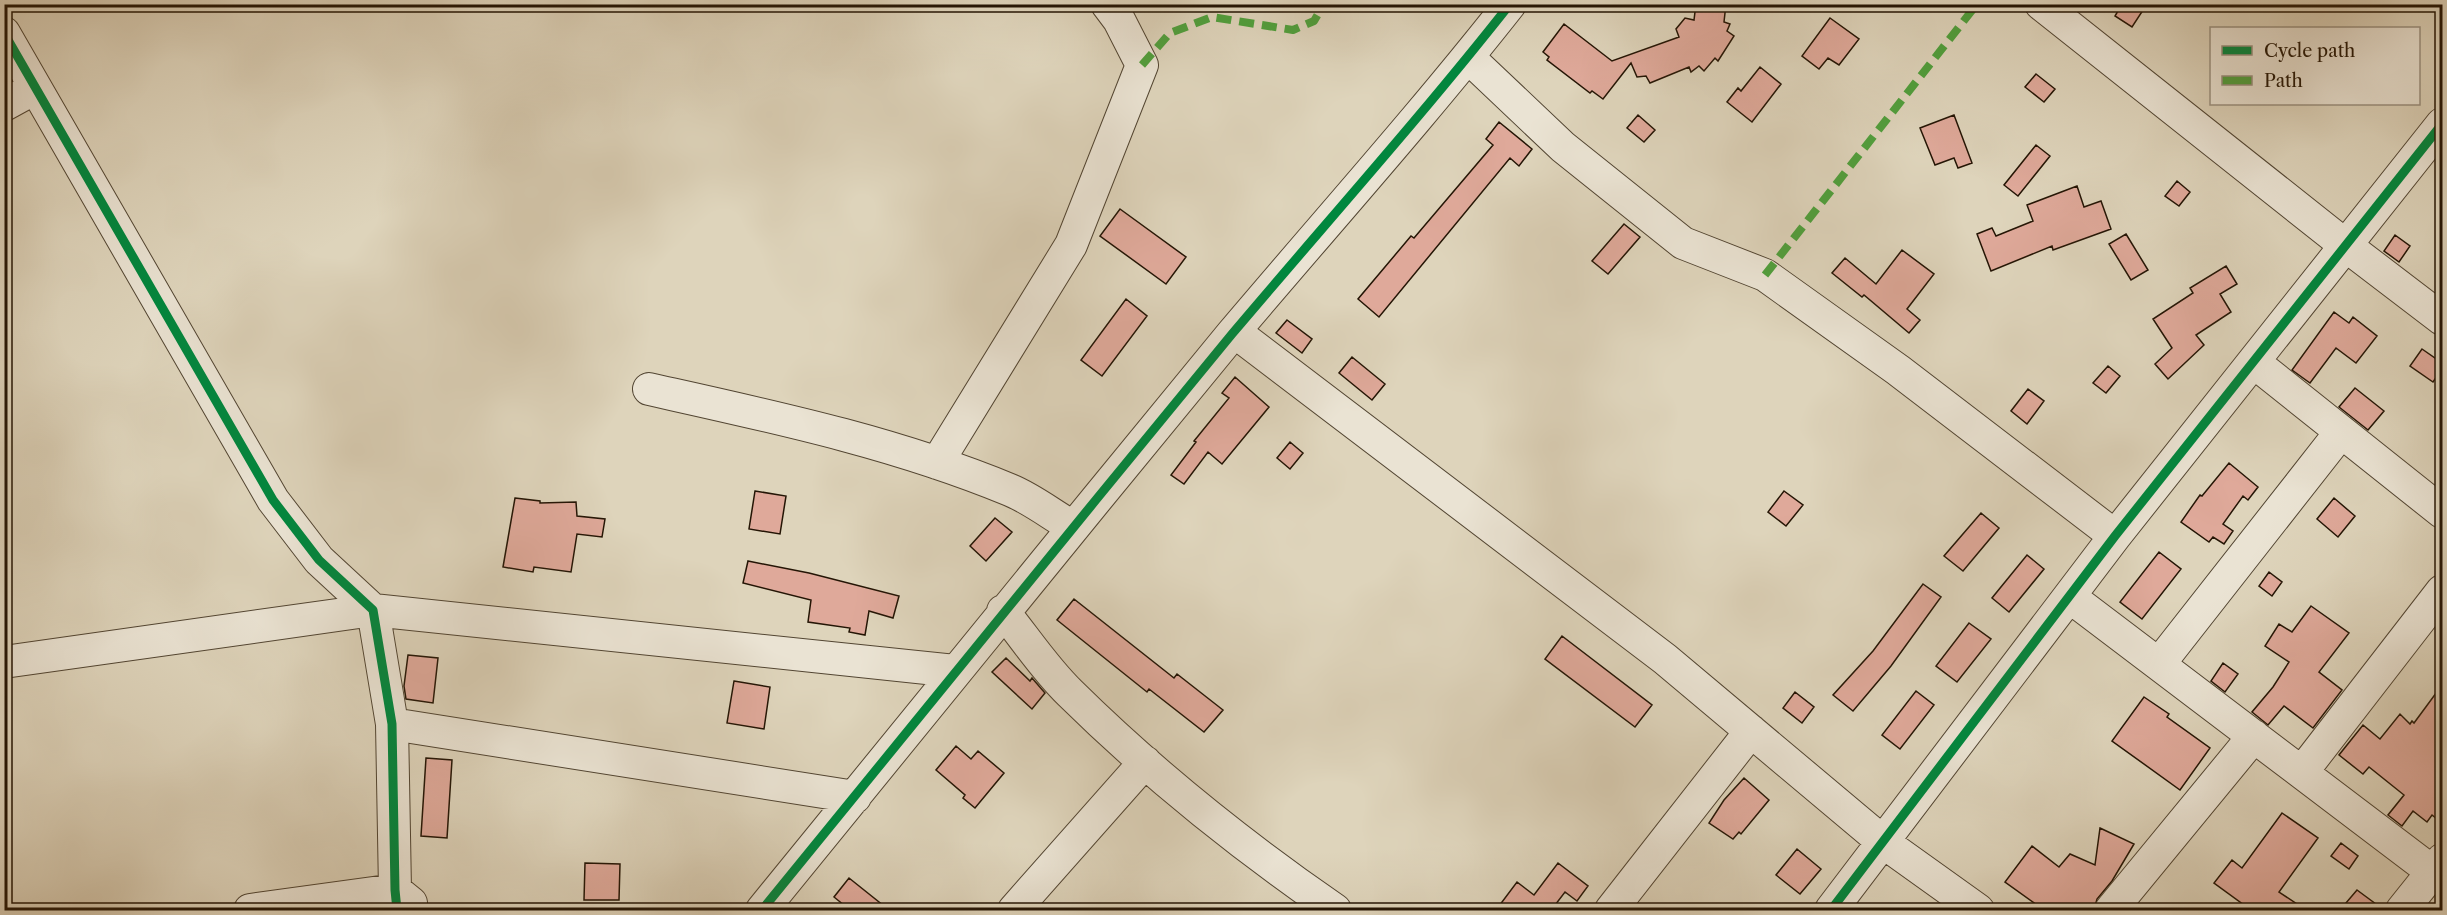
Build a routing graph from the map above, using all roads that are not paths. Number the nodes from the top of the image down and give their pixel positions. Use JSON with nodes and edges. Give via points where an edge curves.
{"nodes":[{"id":1,"x":1107,"y":4,"type":"edge"},
{"id":2,"x":1510,"y":4,"type":"edge"},
{"id":3,"x":2041,"y":4,"type":"edge"},
{"id":4,"x":4,"y":33,"type":"edge"},
{"id":5,"x":1468,"y":57,"type":"junction"},
{"id":6,"x":35,"y":88,"type":"junction"},
{"id":7,"x":4,"y":105,"type":"edge"},
{"id":8,"x":2442,"y":124,"type":"edge"},
{"id":9,"x":2345,"y":245,"type":"junction"},
{"id":10,"x":2442,"y":319,"type":"edge"},
{"id":11,"x":1234,"y":332,"type":"junction"},
{"id":12,"x":2255,"y":363,"type":"junction"},
{"id":13,"x":649,"y":389,"type":"dead end"},
{"id":14,"x":2341,"y":432,"type":"junction"},
{"id":15,"x":937,"y":463,"type":"junction"},
{"id":16,"x":2442,"y":512,"type":"edge"},
{"id":17,"x":1073,"y":527,"type":"junction"},
{"id":18,"x":2115,"y":536,"type":"junction"},
{"id":19,"x":2442,"y":591,"type":"edge"},
{"id":20,"x":2070,"y":597,"type":"junction"},
{"id":21,"x":373,"y":610,"type":"junction"},
{"id":22,"x":1003,"y":611,"type":"junction"},
{"id":23,"x":4,"y":662,"type":"edge"},
{"id":24,"x":2159,"y":664,"type":"junction"},
{"id":25,"x":956,"y":671,"type":"junction"},
{"id":26,"x":392,"y":724,"type":"junction"},
{"id":27,"x":1751,"y":731,"type":"junction"},
{"id":28,"x":2254,"y":736,"type":"junction"},
{"id":29,"x":1145,"y":762,"type":"junction"},
{"id":30,"x":2302,"y":772,"type":"junction"},
{"id":31,"x":855,"y":797,"type":"junction"},
{"id":32,"x":1883,"y":842,"type":"junction"},
{"id":33,"x":2439,"y":870,"type":"edge"},
{"id":34,"x":396,"y":900,"type":"edge"},
{"id":35,"x":250,"y":910,"type":"edge"},
{"id":36,"x":419,"y":910,"type":"edge"},
{"id":37,"x":762,"y":910,"type":"edge"},
{"id":38,"x":1014,"y":910,"type":"edge"},
{"id":39,"x":1335,"y":910,"type":"edge"},
{"id":40,"x":1611,"y":910,"type":"edge"},
{"id":41,"x":1831,"y":910,"type":"edge"},
{"id":42,"x":1978,"y":910,"type":"edge"},
{"id":43,"x":2111,"y":910,"type":"edge"},
{"id":44,"x":2402,"y":910,"type":"edge"}],
"edges":[{"from":1,"to":15,"type":"street","via":[[1142,65],[1071,245]]},
{"from":2,"to":5,"type":"street"},
{"from":3,"to":9,"type":"street"},
{"from":4,"to":6,"type":"street"},
{"from":5,"to":11,"type":"street"},
{"from":5,"to":18,"type":"street","via":[[1563,147],[1683,243],[1765,275],[1898,370]]},
{"from":6,"to":7,"type":"street"},
{"from":6,"to":21,"type":"street","via":[[273,500],[319,560]]},
{"from":8,"to":9,"type":"street"},
{"from":9,"to":10,"type":"street"},
{"from":9,"to":12,"type":"street"},
{"from":11,"to":17,"type":"street"},
{"from":11,"to":27,"type":"street","via":[[1665,659]]},
{"from":12,"to":14,"type":"street"},
{"from":12,"to":18,"type":"street"},
{"from":13,"to":15,"type":"street","via":[[816,427]]},
{"from":14,"to":16,"type":"street"},
{"from":14,"to":24,"type":"street"},
{"from":15,"to":17,"type":"street","via":[[1012,491]]},
{"from":17,"to":22,"type":"street"},
{"from":18,"to":20,"type":"street"},
{"from":19,"to":30,"type":"street"},
{"from":20,"to":24,"type":"street"},
{"from":20,"to":32,"type":"street"},
{"from":21,"to":23,"type":"street"},
{"from":21,"to":25,"type":"street"},
{"from":21,"to":26,"type":"street"},
{"from":22,"to":25,"type":"street"},
{"from":22,"to":29,"type":"street","via":[[1068,691]]},
{"from":24,"to":28,"type":"street"},
{"from":25,"to":31,"type":"street"},
{"from":26,"to":31,"type":"street"},
{"from":26,"to":34,"type":"street"},
{"from":27,"to":32,"type":"street"},
{"from":27,"to":40,"type":"street"},
{"from":28,"to":30,"type":"street"},
{"from":28,"to":43,"type":"street"},
{"from":29,"to":38,"type":"street"},
{"from":29,"to":39,"type":"street","via":[[1260,858]]},
{"from":30,"to":33,"type":"street"},
{"from":31,"to":37,"type":"street"},
{"from":32,"to":41,"type":"street"},
{"from":32,"to":42,"type":"street"},
{"from":33,"to":44,"type":"street"},
{"from":34,"to":35,"type":"street"},
{"from":34,"to":36,"type":"street"}]}
